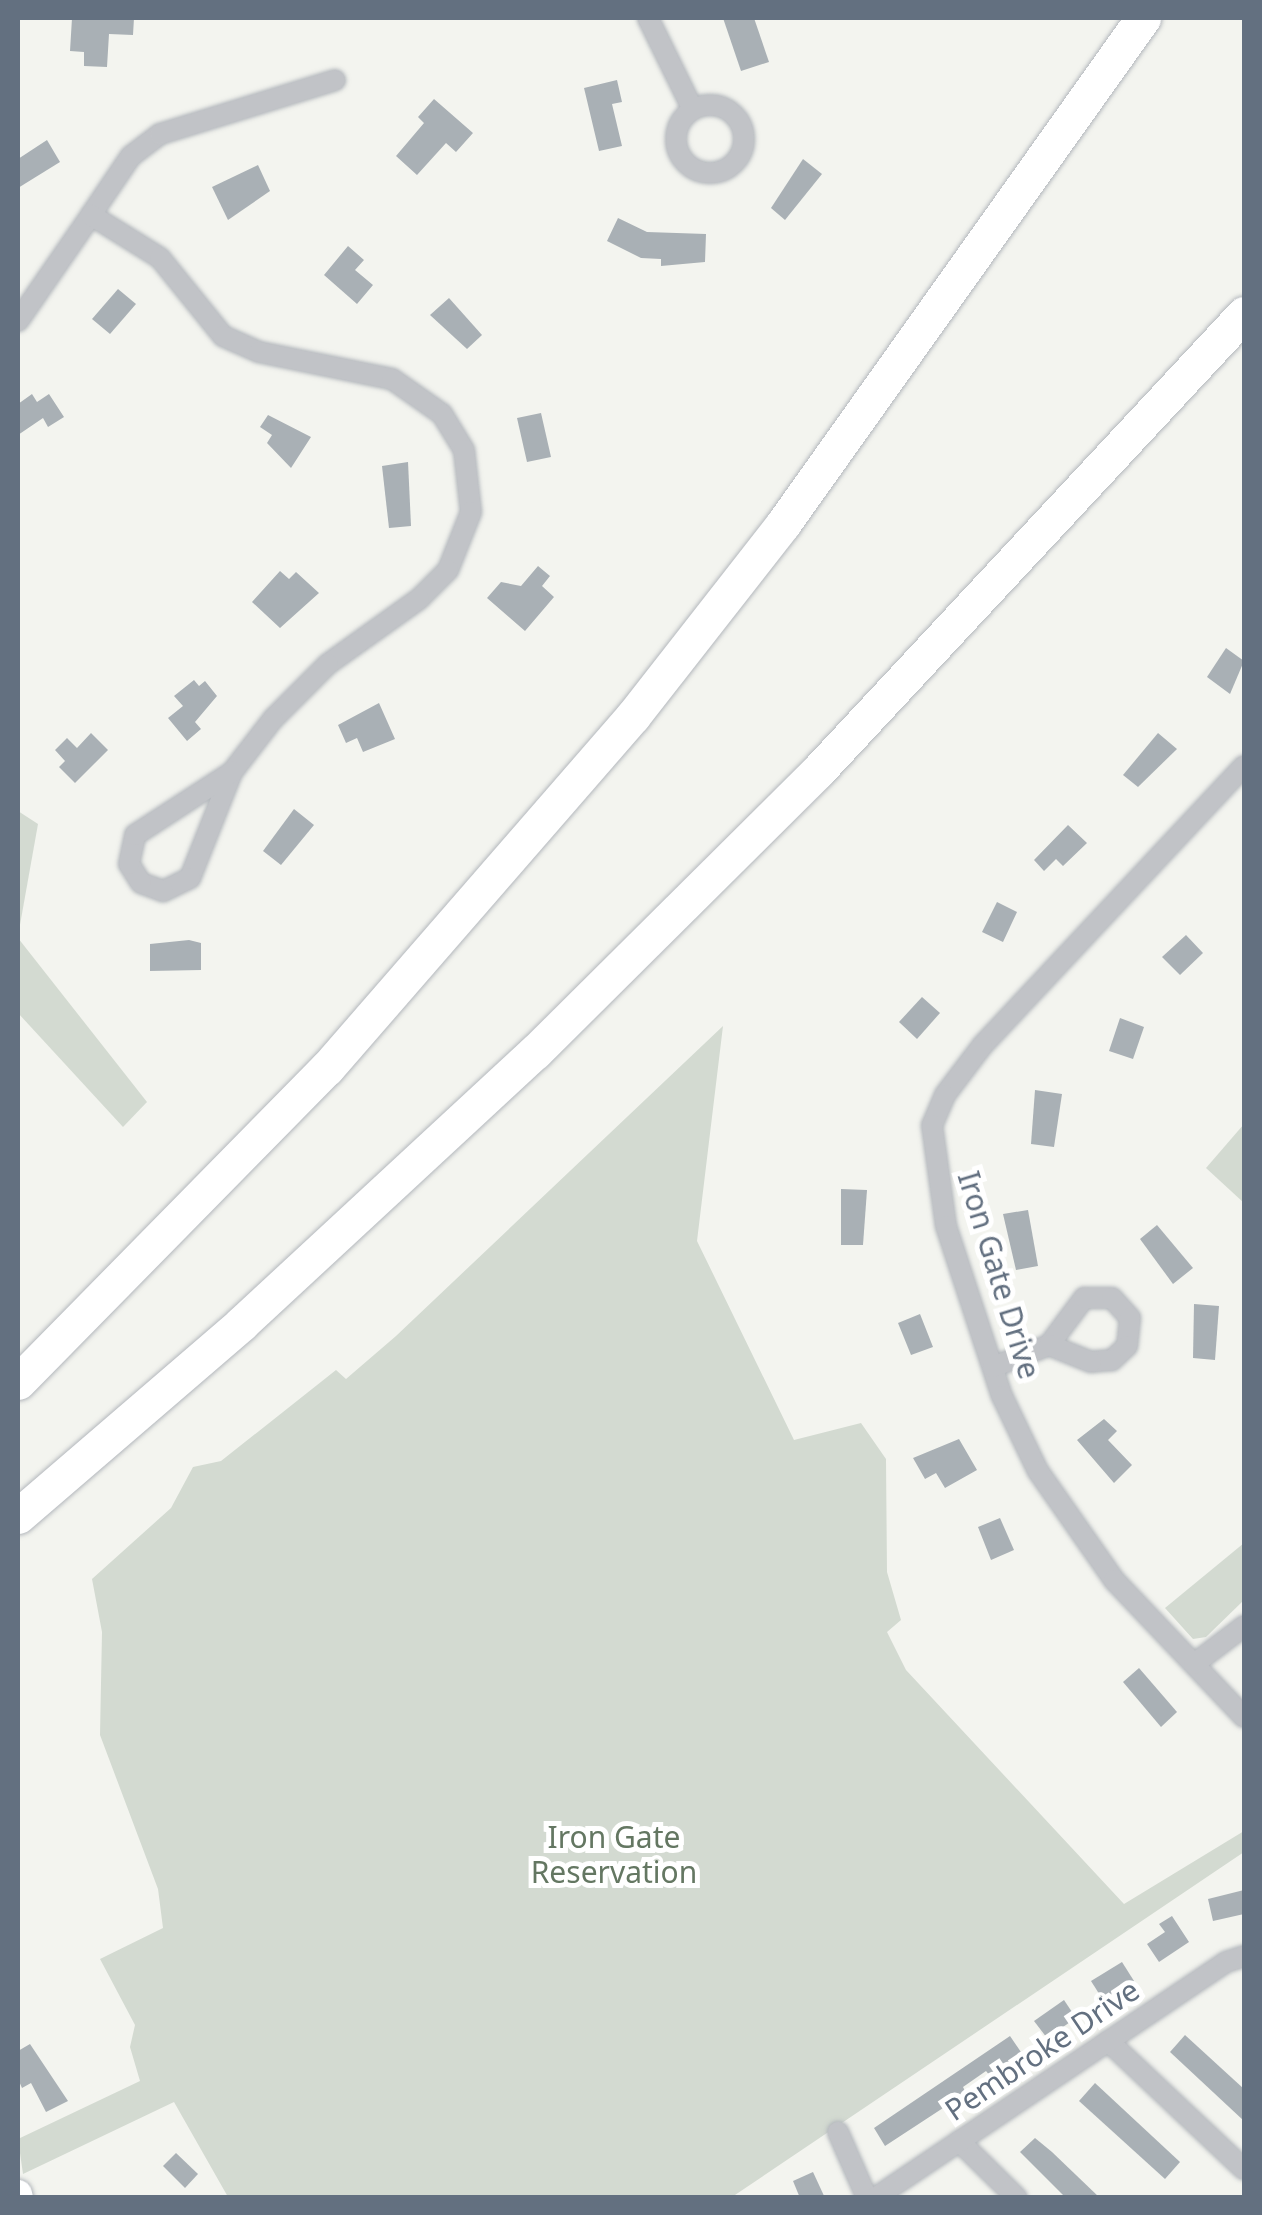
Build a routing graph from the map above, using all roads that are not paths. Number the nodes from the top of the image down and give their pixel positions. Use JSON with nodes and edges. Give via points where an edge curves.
{"nodes":[{"id":1,"x":648,"y":18,"type":"edge"},
{"id":2,"x":1144,"y":18,"type":"edge"},
{"id":3,"x":335,"y":80,"type":"dead end"},
{"id":4,"x":693,"y":110,"type":"dead end"},
{"id":5,"x":91,"y":215,"type":"junction"},
{"id":6,"x":1244,"y":314,"type":"edge"},
{"id":7,"x":18,"y":320,"type":"edge"},
{"id":8,"x":1244,"y":766,"type":"edge"},
{"id":9,"x":232,"y":772,"type":"junction"},
{"id":10,"x":1049,"y":1346,"type":"dead end"},
{"id":11,"x":993,"y":1367,"type":"junction"},
{"id":12,"x":18,"y":1382,"type":"edge"},
{"id":13,"x":18,"y":1516,"type":"edge"},
{"id":14,"x":1244,"y":1626,"type":"edge"},
{"id":15,"x":1194,"y":1664,"type":"junction"},
{"id":16,"x":1244,"y":1717,"type":"edge"},
{"id":17,"x":1244,"y":1956,"type":"edge"},
{"id":18,"x":1108,"y":2041,"type":"junction"},
{"id":19,"x":838,"y":2132,"type":"dead end"},
{"id":20,"x":959,"y":2141,"type":"junction"},
{"id":21,"x":1244,"y":2168,"type":"edge"},
{"id":22,"x":867,"y":2198,"type":"edge"},
{"id":23,"x":875,"y":2198,"type":"edge"},
{"id":24,"x":1016,"y":2198,"type":"edge"}],
"edges":[{"from":1,"to":4,"type":"street"},
{"from":2,"to":12,"type":"highway","via":[[783,524],[633,716],[326,1068]]},
{"from":3,"to":5,"type":"street","via":[[160,134],[131,156]]},
{"from":5,"to":7,"type":"street"},
{"from":5,"to":9,"type":"street","via":[[160,258],[212,324],[239,345],[372,372],[410,388],[454,432],[470,470],[469,522],[448,570],[305,684]]},
{"from":6,"to":13,"type":"highway","via":[[817,772],[535,1052],[242,1323]]},
{"from":8,"to":11,"type":"street","name":"Iron Gate Drive","via":[[982,1046],[945,1094],[932,1125],[937,1196]]},
{"from":9,"to":9,"type":"street","via":[[135,835],[129,864],[142,884],[163,890],[190,878]]},
{"from":10,"to":11,"type":"street"},
{"from":11,"to":15,"type":"street","name":"Iron Gate Drive","via":[[1038,1472],[1066,1518]]},
{"from":14,"to":15,"type":"street"},
{"from":15,"to":16,"type":"street","name":"Iron Gate Drive"},
{"from":17,"to":18,"type":"street","name":"Pembroke Drive"},
{"from":18,"to":20,"type":"street","name":"Pembroke Drive"},
{"from":18,"to":21,"type":"street"},
{"from":19,"to":22,"type":"street"},
{"from":20,"to":23,"type":"street","name":"Pembroke Drive"},
{"from":20,"to":24,"type":"street"}]}
